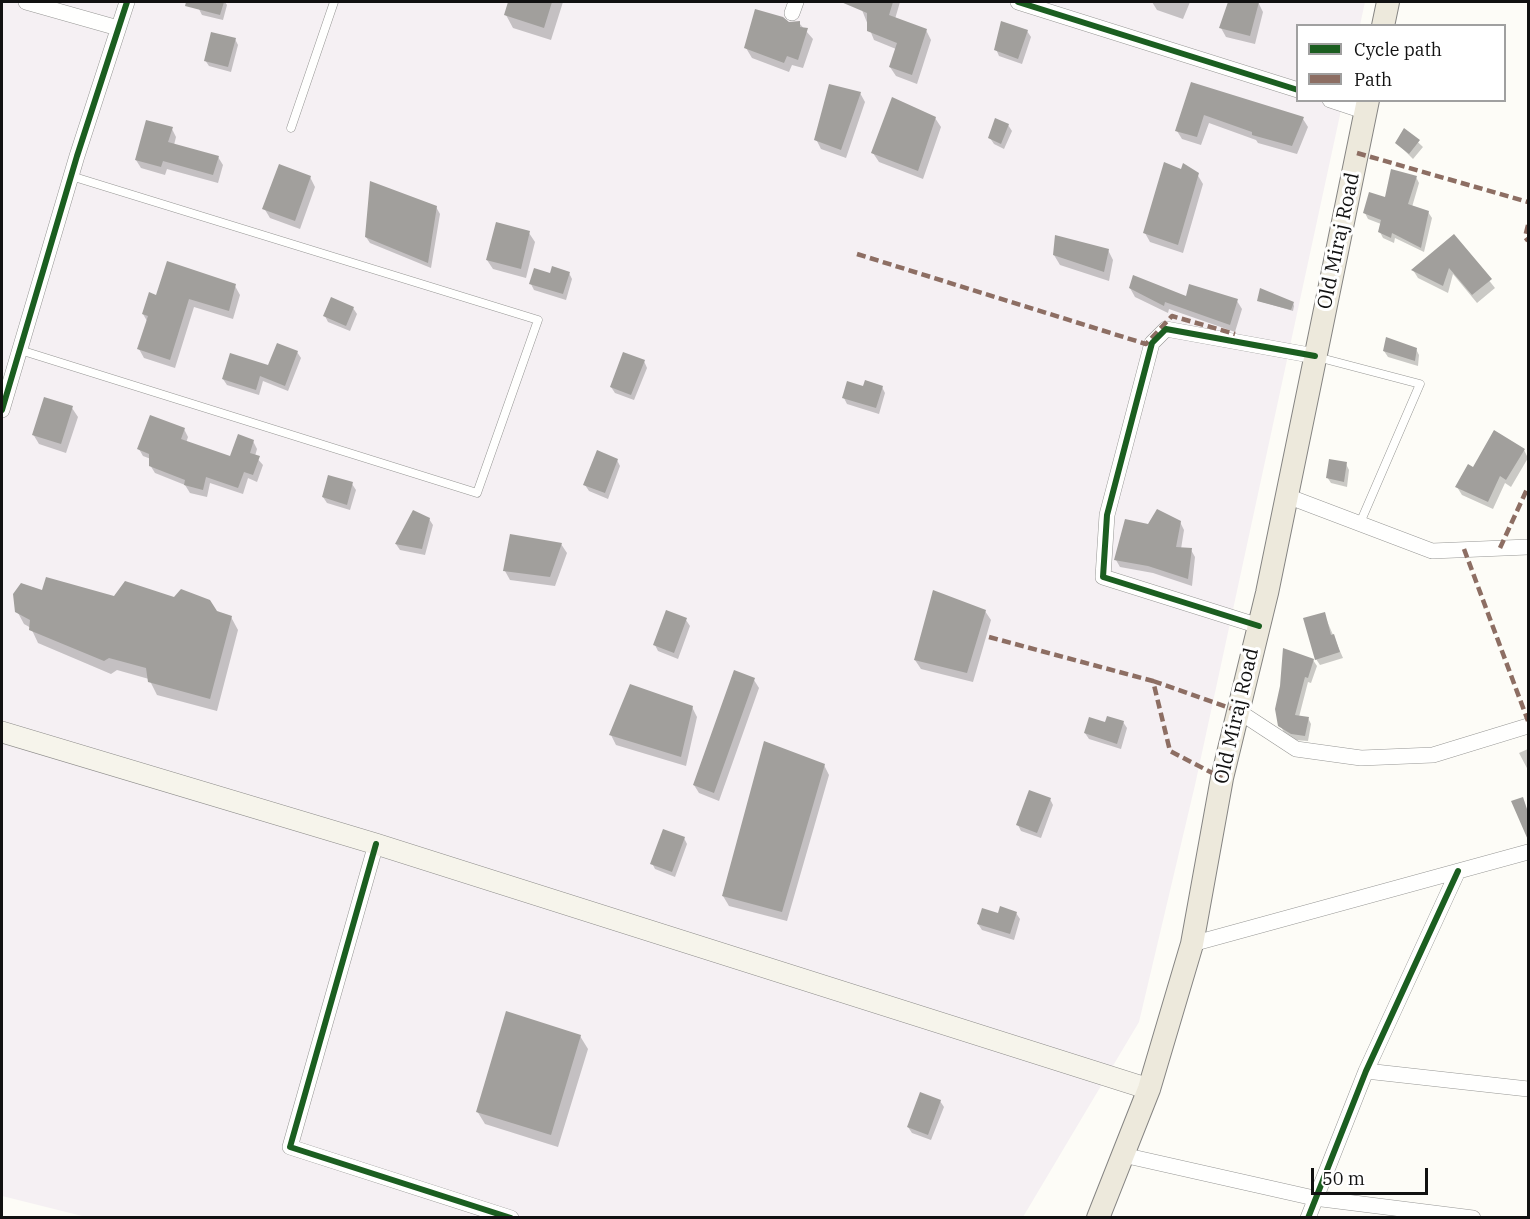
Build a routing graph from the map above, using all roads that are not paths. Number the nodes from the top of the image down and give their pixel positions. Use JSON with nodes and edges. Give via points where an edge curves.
{"nodes":[{"id":1,"x":26,"y":2,"type":"edge"},
{"id":2,"x":127,"y":2,"type":"edge"},
{"id":3,"x":334,"y":2,"type":"edge"},
{"id":4,"x":1018,"y":2,"type":"edge"},
{"id":5,"x":1388,"y":2,"type":"edge"},
{"id":6,"x":1383,"y":24,"type":"edge"},
{"id":7,"x":118,"y":28,"type":"junction"},
{"id":8,"x":1296,"y":89,"type":"edge"},
{"id":9,"x":1342,"y":102,"type":"edge"},
{"id":10,"x":1367,"y":106,"type":"edge"},
{"id":11,"x":291,"y":128,"type":"dead end"},
{"id":12,"x":71,"y":176,"type":"junction"},
{"id":13,"x":20,"y":350,"type":"junction"},
{"id":14,"x":1316,"y":356,"type":"junction"},
{"id":15,"x":2,"y":410,"type":"edge"},
{"id":16,"x":1287,"y":496,"type":"junction"},
{"id":17,"x":1360,"y":523,"type":"junction"},
{"id":18,"x":1528,"y":547,"type":"edge"},
{"id":19,"x":1258,"y":626,"type":"junction"},
{"id":20,"x":1238,"y":711,"type":"junction"},
{"id":21,"x":1528,"y":726,"type":"edge"},
{"id":22,"x":2,"y":732,"type":"edge"},
{"id":23,"x":376,"y":844,"type":"junction"},
{"id":24,"x":1528,"y":852,"type":"edge"},
{"id":25,"x":1458,"y":872,"type":"junction"},
{"id":26,"x":1192,"y":944,"type":"junction"},
{"id":27,"x":1366,"y":1071,"type":"junction"},
{"id":28,"x":1149,"y":1089,"type":"junction"},
{"id":29,"x":1528,"y":1089,"type":"edge"},
{"id":30,"x":1123,"y":1155,"type":"junction"},
{"id":31,"x":1314,"y":1198,"type":"junction"},
{"id":32,"x":511,"y":1218,"type":"edge"},
{"id":33,"x":1098,"y":1218,"type":"edge"},
{"id":34,"x":1308,"y":1218,"type":"edge"},
{"id":35,"x":1473,"y":1218,"type":"edge"}],
"edges":[{"from":1,"to":7,"type":"street"},
{"from":2,"to":7,"type":"street"},
{"from":3,"to":11,"type":"lane"},
{"from":4,"to":8,"type":"street"},
{"from":5,"to":6,"type":"main road"},
{"from":7,"to":12,"type":"street"},
{"from":9,"to":10,"type":"street"},
{"from":10,"to":14,"type":"main road","name":"Old Miraj Road"},
{"from":12,"to":13,"type":"street"},
{"from":12,"to":13,"type":"lane","via":[[538,320],[477,493]]},
{"from":13,"to":15,"type":"street"},
{"from":14,"to":16,"type":"main road","name":"Old Miraj Road"},
{"from":14,"to":17,"type":"lane","via":[[1420,384]]},
{"from":14,"to":19,"type":"street","via":[[1166,329],[1152,343],[1107,515],[1103,577]]},
{"from":16,"to":17,"type":"street"},
{"from":16,"to":19,"type":"main road","name":"Old Miraj Road"},
{"from":17,"to":18,"type":"street","via":[[1432,551]]},
{"from":19,"to":20,"type":"main road","name":"Old Miraj Road"},
{"from":20,"to":21,"type":"street","via":[[1296,749],[1361,758],[1433,755]]},
{"from":20,"to":26,"type":"main road","name":"Old Miraj Road","via":[[1221,778]]},
{"from":22,"to":23,"type":"main road"},
{"from":23,"to":28,"type":"main road"},
{"from":23,"to":32,"type":"street","via":[[290,1147]]},
{"from":24,"to":25,"type":"street"},
{"from":25,"to":26,"type":"street"},
{"from":25,"to":27,"type":"street"},
{"from":26,"to":28,"type":"main road","name":"Old Miraj Road"},
{"from":27,"to":29,"type":"street"},
{"from":27,"to":31,"type":"street"},
{"from":28,"to":30,"type":"main road","name":"Old Miraj Road"},
{"from":30,"to":31,"type":"street"},
{"from":30,"to":33,"type":"main road","name":"Old Miraj Road"},
{"from":31,"to":34,"type":"street"},
{"from":31,"to":35,"type":"street"}]}
